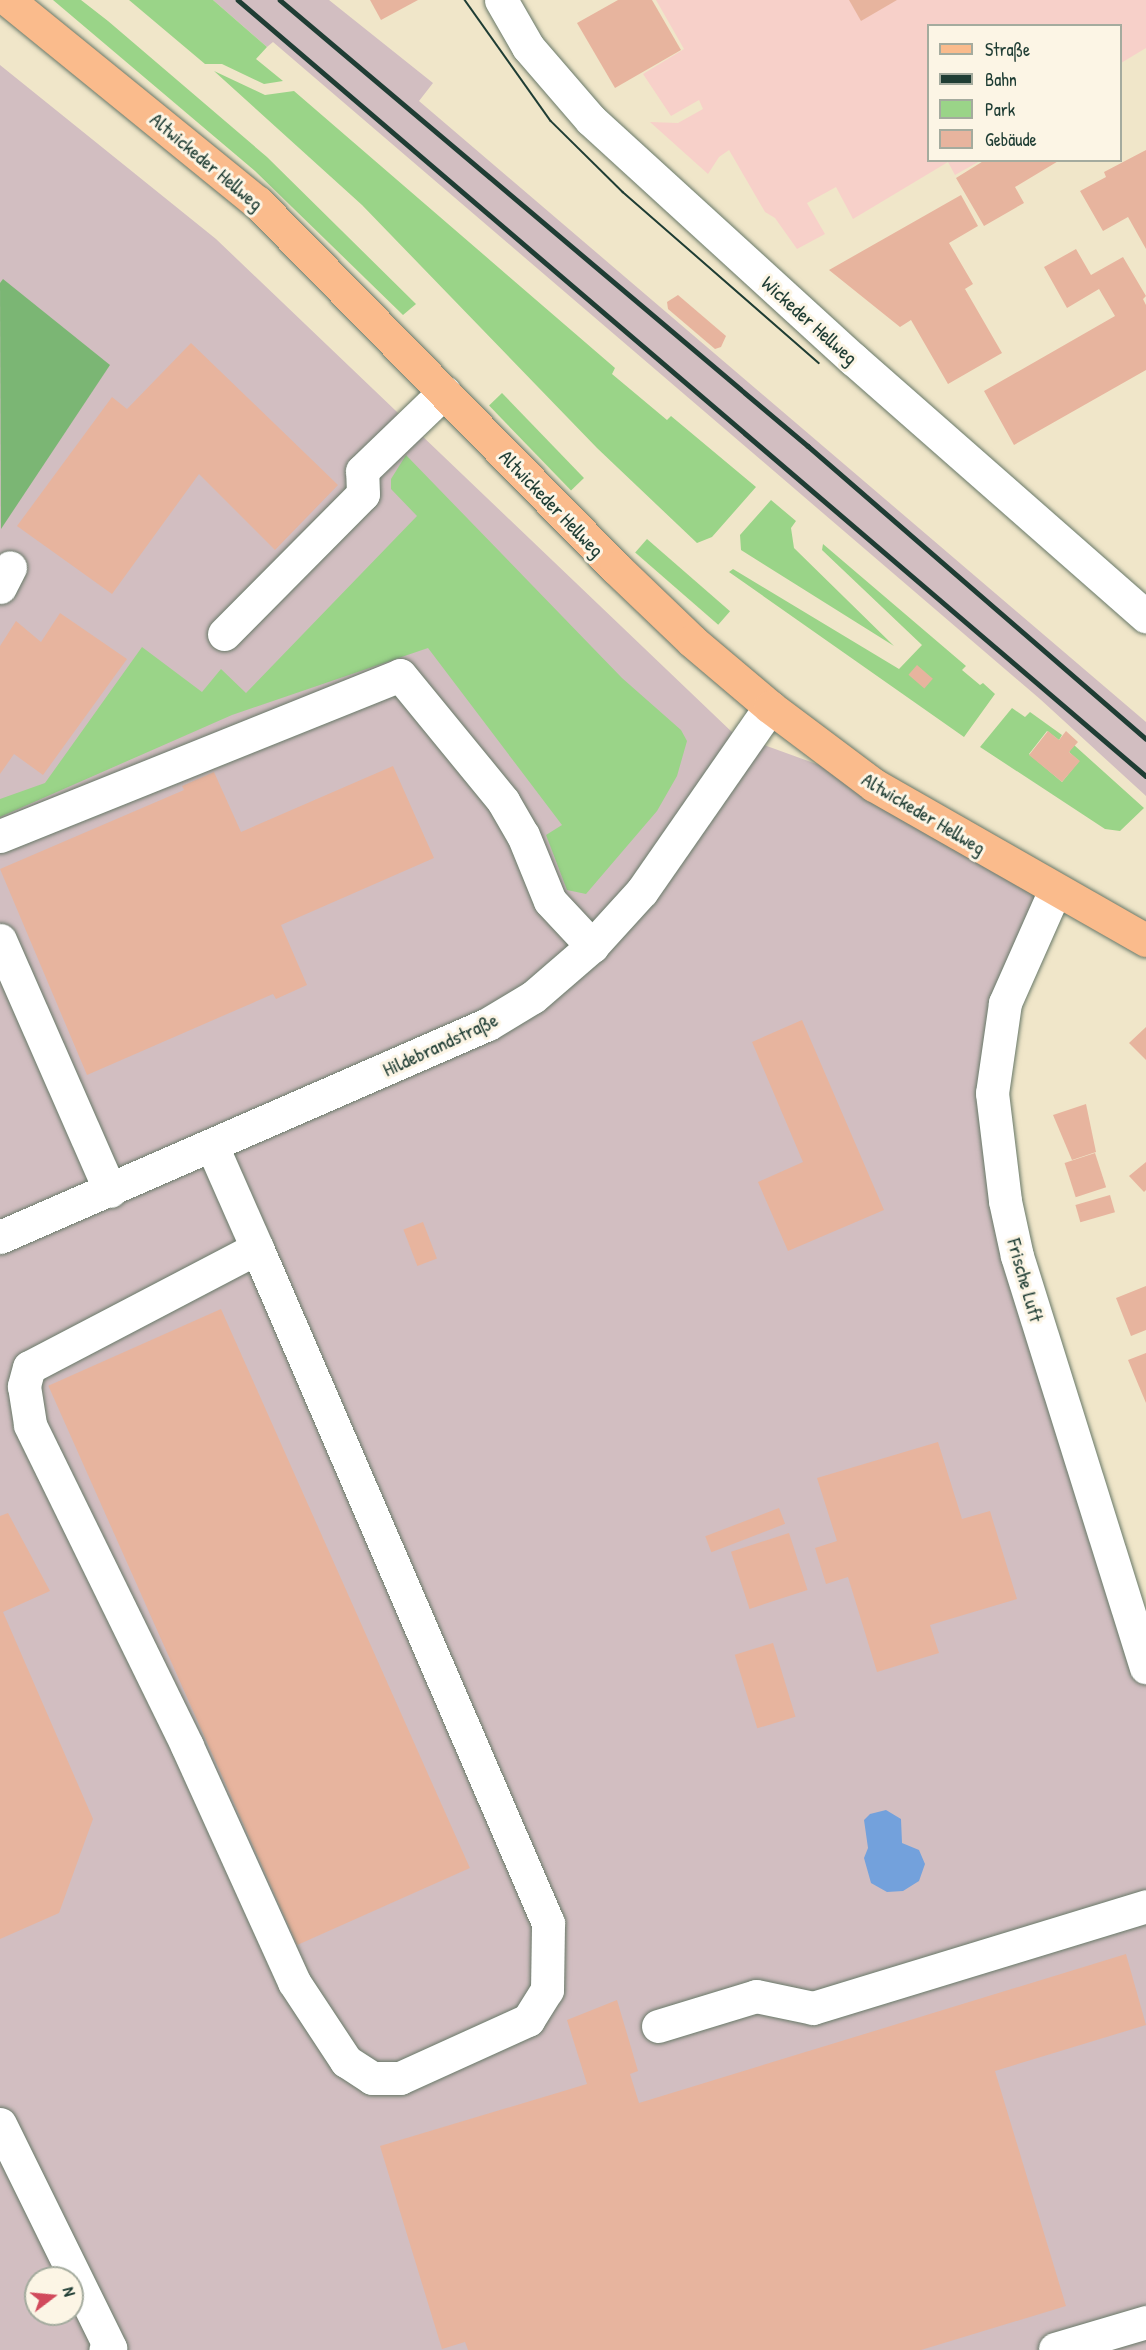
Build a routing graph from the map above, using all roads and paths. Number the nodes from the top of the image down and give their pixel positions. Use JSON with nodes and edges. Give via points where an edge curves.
{"nodes":[{"id":1,"x":8,"y":0,"type":"edge"},
{"id":2,"x":501,"y":0,"type":"edge"},
{"id":3,"x":444,"y":392,"type":"junction"},
{"id":4,"x":1146,"y":616,"type":"edge"},
{"id":5,"x":224,"y":634,"type":"dead end"},
{"id":6,"x":770,"y":707,"type":"junction"},
{"id":7,"x":0,"y":836,"type":"edge"},
{"id":8,"x":1055,"y":890,"type":"junction"},
{"id":9,"x":0,"y":940,"type":"edge"},
{"id":10,"x":1146,"y":940,"type":"edge"},
{"id":11,"x":592,"y":946,"type":"junction"},
{"id":12,"x":212,"y":1146,"type":"junction"},
{"id":13,"x":110,"y":1191,"type":"junction"},
{"id":14,"x":4,"y":1226,"type":"edge"},
{"id":15,"x":257,"y":1248,"type":"junction"},
{"id":16,"x":1146,"y":1666,"type":"edge"},
{"id":17,"x":1146,"y":1906,"type":"edge"},
{"id":18,"x":658,"y":2026,"type":"dead end"},
{"id":19,"x":0,"y":2124,"type":"edge"},
{"id":20,"x":1146,"y":2322,"type":"edge"},
{"id":21,"x":1055,"y":2349,"type":"edge"},
{"id":22,"x":105,"y":2350,"type":"edge"}],
"edges":[{"from":1,"to":3,"type":"main road","name":"Altwickeder Hellweg","via":[[257,202]]},
{"from":2,"to":4,"type":"street","name":"Wickeder Hellweg","via":[[528,47],[591,120]]},
{"from":3,"to":5,"type":"street","via":[[362,471],[363,494]]},
{"from":3,"to":6,"type":"main road","name":"Altwickeder Hellweg","via":[[616,568],[692,641]]},
{"from":6,"to":8,"type":"main road","name":"Altwickeder Hellweg","via":[[874,785]]},
{"from":6,"to":11,"type":"street","name":"Hildebrandstraße","via":[[642,891]]},
{"from":7,"to":11,"type":"street","via":[[400,675],[503,801],[523,835],[550,901]]},
{"from":8,"to":10,"type":"main road","name":"Altwickeder Hellweg"},
{"from":8,"to":16,"type":"street","name":"Frische Luft","via":[[1005,1003],[993,1104],[1005,1201],[1017,1256]]},
{"from":9,"to":13,"type":"street"},
{"from":11,"to":12,"type":"street","name":"Hildebrandstraße","via":[[555,980],[488,1024]]},
{"from":12,"to":13,"type":"street","name":"Hildebrandstraße"},
{"from":12,"to":15,"type":"street"},
{"from":13,"to":14,"type":"street","name":"Hildebrandstraße"},
{"from":15,"to":15,"type":"street","via":[[29,1367],[24,1386],[30,1425],[187,1746],[294,1982],[346,2061],[372,2078],[400,2078],[528,2020],[547,1990],[548,1923]]},
{"from":17,"to":18,"type":"street","via":[[813,2008],[756,1996]]},
{"from":19,"to":22,"type":"street","via":[[110,2348]]},
{"from":20,"to":21,"type":"street"}]}
